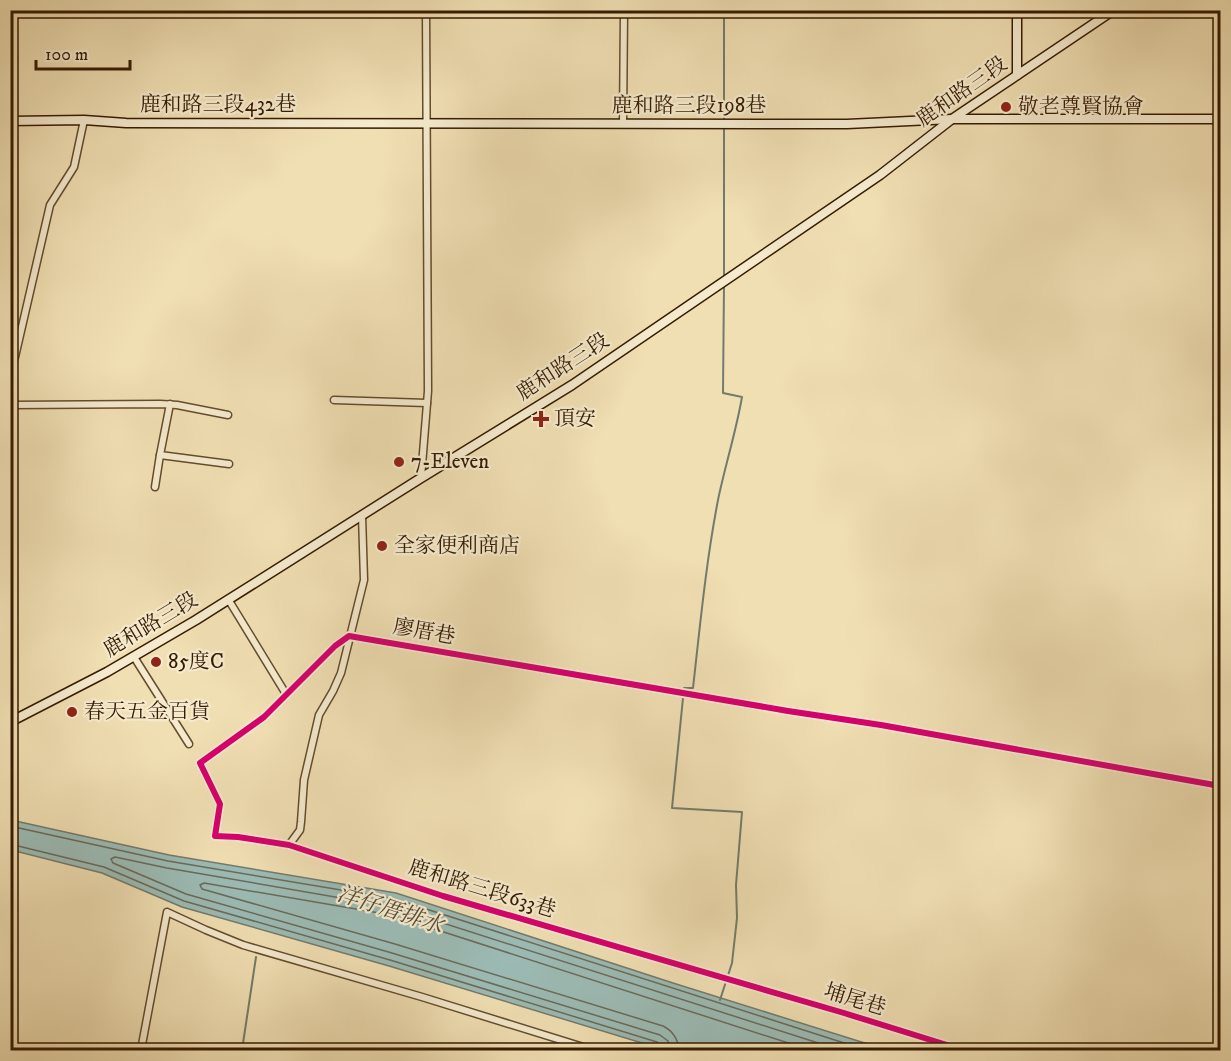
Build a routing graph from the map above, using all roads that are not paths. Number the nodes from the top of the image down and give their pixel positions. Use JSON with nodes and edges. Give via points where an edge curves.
{"nodes":[{"id":1,"x":426,"y":10,"type":"edge"},
{"id":2,"x":624,"y":10,"type":"edge"},
{"id":3,"x":1017,"y":10,"type":"edge"},
{"id":4,"x":1114,"y":10,"type":"edge"},
{"id":5,"x":1017,"y":75,"type":"junction"},
{"id":6,"x":951,"y":119,"type":"junction"},
{"id":7,"x":1221,"y":119,"type":"edge"},
{"id":8,"x":84,"y":120,"type":"junction"},
{"id":9,"x":10,"y":121,"type":"edge"},
{"id":10,"x":426,"y":124,"type":"junction"},
{"id":11,"x":623,"y":124,"type":"junction"},
{"id":12,"x":10,"y":370,"type":"edge"},
{"id":13,"x":334,"y":399,"type":"dead end"},
{"id":14,"x":427,"y":403,"type":"junction"},
{"id":15,"x":170,"y":404,"type":"junction"},
{"id":16,"x":10,"y":405,"type":"edge"},
{"id":17,"x":228,"y":415,"type":"dead end"},
{"id":18,"x":160,"y":455,"type":"junction"},
{"id":19,"x":229,"y":464,"type":"dead end"},
{"id":20,"x":421,"y":478,"type":"junction"},
{"id":21,"x":155,"y":487,"type":"dead end"},
{"id":22,"x":362,"y":515,"type":"junction"},
{"id":23,"x":228,"y":599,"type":"junction"},
{"id":24,"x":349,"y":636,"type":"junction"},
{"id":25,"x":134,"y":657,"type":"junction"},
{"id":26,"x":286,"y":694,"type":"junction"},
{"id":27,"x":10,"y":722,"type":"edge"},
{"id":28,"x":189,"y":744,"type":"dead end"},
{"id":29,"x":1221,"y":786,"type":"edge"},
{"id":30,"x":289,"y":845,"type":"junction"},
{"id":31,"x":737,"y":982,"type":"joint"},
{"id":32,"x":141,"y":1050,"type":"edge"},
{"id":33,"x":593,"y":1050,"type":"edge"},
{"id":34,"x":963,"y":1050,"type":"edge"}],
"edges":[{"from":1,"to":10,"type":"street"},
{"from":2,"to":11,"type":"street"},
{"from":3,"to":5,"type":"main road"},
{"from":4,"to":5,"type":"main road","name":"鹿和路三段"},
{"from":5,"to":6,"type":"main road","name":"鹿和路三段"},
{"from":6,"to":7,"type":"main road","name":"鹿和路三段198巷"},
{"from":6,"to":11,"type":"main road","name":"鹿和路三段198巷","via":[[837,124]]},
{"from":6,"to":20,"type":"main road","name":"鹿和路三段","via":[[880,175],[572,385]]},
{"from":8,"to":9,"type":"main road","name":"鹿和路三段432巷"},
{"from":8,"to":10,"type":"main road","name":"鹿和路三段432巷"},
{"from":8,"to":12,"type":"street","via":[[74,167],[50,205]]},
{"from":10,"to":11,"type":"main road","name":"鹿和路三段198巷"},
{"from":10,"to":14,"type":"street"},
{"from":13,"to":14,"type":"street"},
{"from":14,"to":20,"type":"street"},
{"from":15,"to":16,"type":"street"},
{"from":15,"to":17,"type":"street"},
{"from":15,"to":18,"type":"street"},
{"from":18,"to":19,"type":"street"},
{"from":18,"to":21,"type":"street"},
{"from":20,"to":22,"type":"main road","name":"鹿和路三段"},
{"from":22,"to":23,"type":"main road","name":"鹿和路三段"},
{"from":22,"to":24,"type":"street","via":[[364,580]]},
{"from":23,"to":25,"type":"main road","name":"鹿和路三段"},
{"from":23,"to":26,"type":"street"},
{"from":24,"to":26,"type":"street"},
{"from":24,"to":29,"type":"street","name":"廖厝巷"},
{"from":24,"to":30,"type":"street","via":[[341,673],[319,715],[304,780],[302,822]]},
{"from":25,"to":27,"type":"main road","name":"鹿和路三段"},
{"from":25,"to":28,"type":"street"},
{"from":26,"to":30,"type":"street","name":"鹿和路三段633巷","via":[[264,717],[200,764],[220,804],[215,836]]},
{"from":30,"to":31,"type":"street","name":"鹿和路三段633巷","via":[[443,896]]},
{"from":31,"to":34,"type":"street","name":"埔尾巷"},
{"from":32,"to":33,"type":"street","via":[[167,912],[243,945]]}]}
